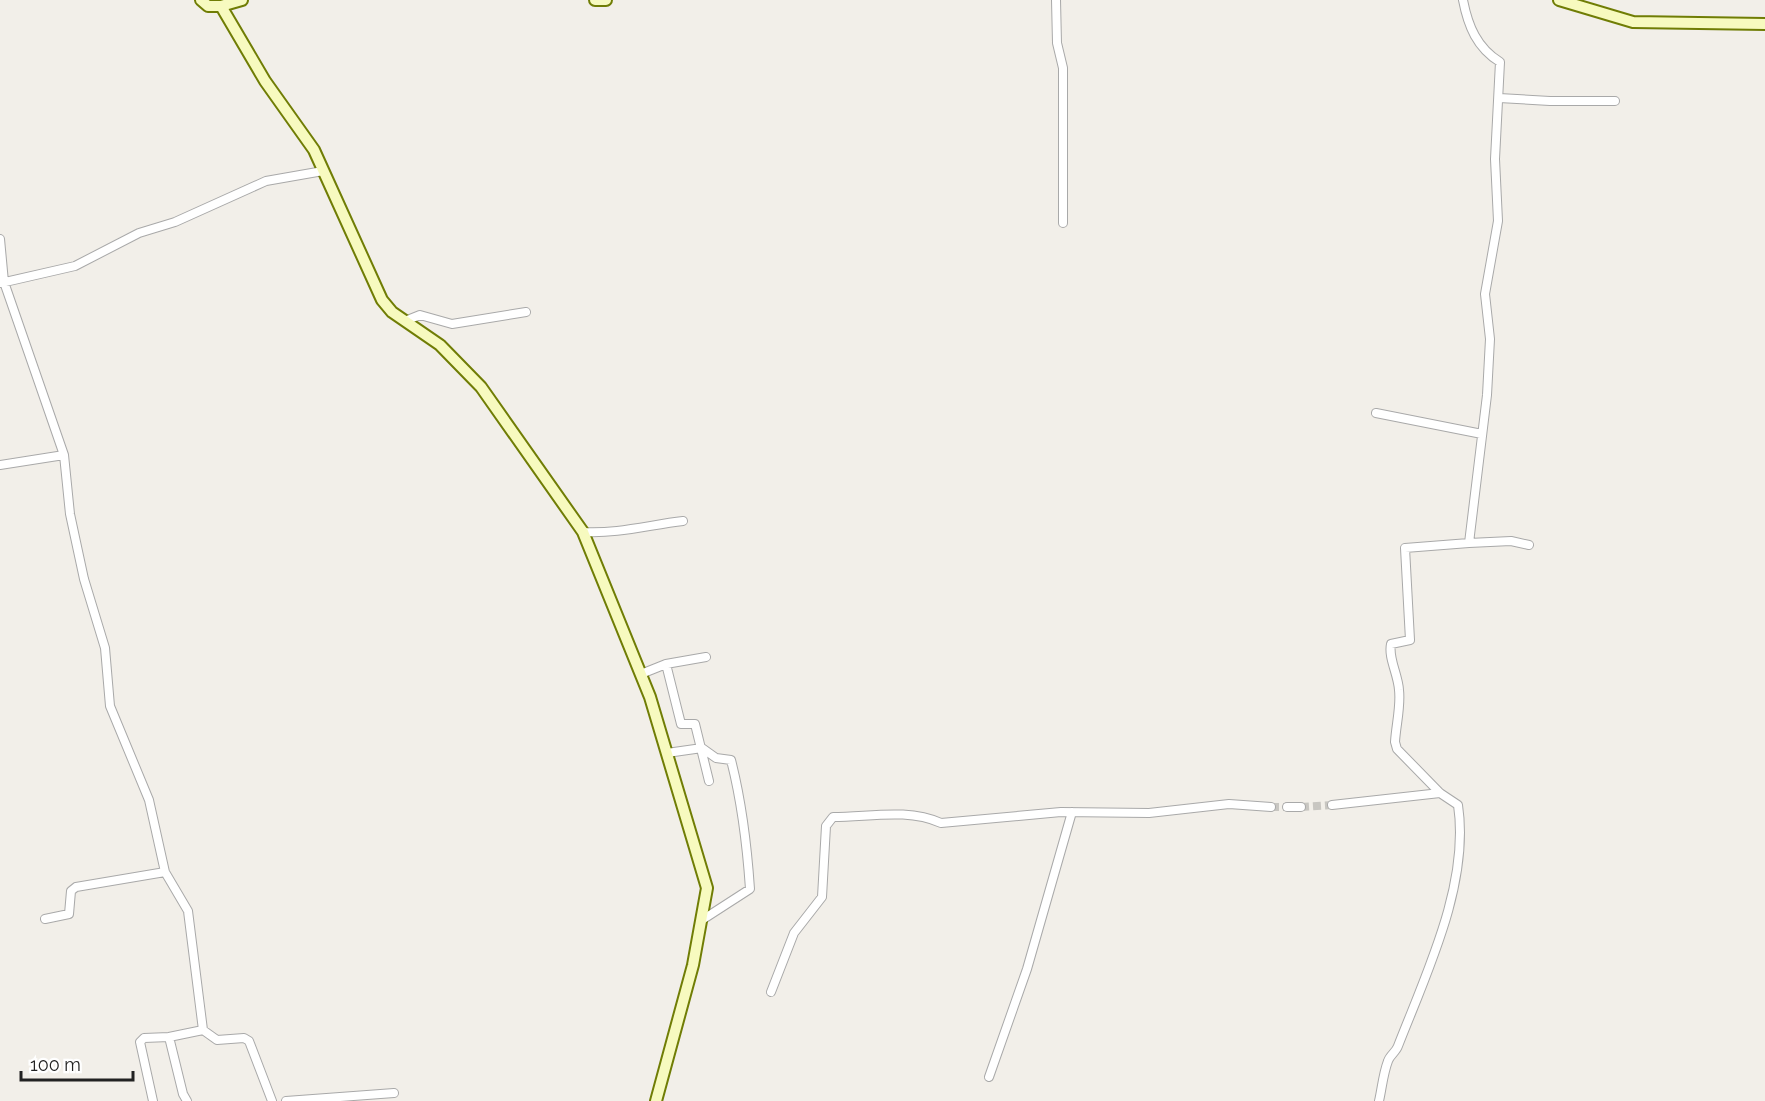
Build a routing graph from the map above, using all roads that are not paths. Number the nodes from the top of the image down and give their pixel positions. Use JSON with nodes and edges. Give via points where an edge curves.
{"nodes":[{"id":1,"x":201,"y":0,"type":"edge"},
{"id":2,"x":242,"y":0,"type":"edge"},
{"id":3,"x":596,"y":0,"type":"edge"},
{"id":4,"x":606,"y":0,"type":"edge"},
{"id":5,"x":1056,"y":0,"type":"edge"},
{"id":6,"x":1463,"y":0,"type":"edge"},
{"id":7,"x":1559,"y":0,"type":"edge"},
{"id":8,"x":221,"y":6,"type":"junction"},
{"id":9,"x":1765,"y":24,"type":"edge"},
{"id":10,"x":1499,"y":98,"type":"junction"},
{"id":11,"x":1615,"y":101,"type":"dead end"},
{"id":12,"x":323,"y":171,"type":"junction"},
{"id":13,"x":1063,"y":223,"type":"dead end"},
{"id":14,"x":0,"y":239,"type":"edge"},
{"id":15,"x":2,"y":283,"type":"edge"},
{"id":16,"x":526,"y":312,"type":"dead end"},
{"id":17,"x":405,"y":321,"type":"junction"},
{"id":18,"x":1376,"y":413,"type":"dead end"},
{"id":19,"x":1482,"y":434,"type":"junction"},
{"id":20,"x":64,"y":455,"type":"junction"},
{"id":21,"x":0,"y":465,"type":"edge"},
{"id":22,"x":683,"y":521,"type":"dead end"},
{"id":23,"x":584,"y":532,"type":"junction"},
{"id":24,"x":1469,"y":543,"type":"junction"},
{"id":25,"x":1529,"y":545,"type":"dead end"},
{"id":26,"x":706,"y":657,"type":"dead end"},
{"id":27,"x":666,"y":664,"type":"junction"},
{"id":28,"x":641,"y":674,"type":"junction"},
{"id":29,"x":702,"y":748,"type":"junction"},
{"id":30,"x":667,"y":753,"type":"junction"},
{"id":31,"x":709,"y":781,"type":"dead end"},
{"id":32,"x":1440,"y":793,"type":"junction"},
{"id":33,"x":1332,"y":805,"type":"tunnel mouth"},
{"id":34,"x":1271,"y":807,"type":"tunnel mouth"},
{"id":35,"x":1287,"y":807,"type":"tunnel mouth"},
{"id":36,"x":1301,"y":807,"type":"tunnel mouth"},
{"id":37,"x":1072,"y":812,"type":"junction"},
{"id":38,"x":165,"y":872,"type":"junction"},
{"id":39,"x":45,"y":919,"type":"dead end"},
{"id":40,"x":702,"y":920,"type":"junction"},
{"id":41,"x":771,"y":993,"type":"dead end"},
{"id":42,"x":203,"y":1030,"type":"junction"},
{"id":43,"x":169,"y":1037,"type":"junction"},
{"id":44,"x":989,"y":1077,"type":"dead end"},
{"id":45,"x":394,"y":1093,"type":"dead end"},
{"id":46,"x":153,"y":1101,"type":"edge"},
{"id":47,"x":187,"y":1101,"type":"edge"},
{"id":48,"x":272,"y":1101,"type":"edge"},
{"id":49,"x":286,"y":1101,"type":"edge"},
{"id":50,"x":656,"y":1101,"type":"edge"},
{"id":51,"x":1379,"y":1101,"type":"edge"}],
"edges":[{"from":1,"to":8,"type":"street","via":[[208,6]]},
{"from":2,"to":8,"type":"street"},
{"from":3,"to":4,"type":"street"},
{"from":5,"to":13,"type":"street","via":[[1057,44],[1063,68]]},
{"from":6,"to":10,"type":"street","via":[[1474,36],[1500,62]]},
{"from":7,"to":9,"type":"street","via":[[1633,21]]},
{"from":8,"to":12,"type":"street","via":[[265,81],[314,150]]},
{"from":10,"to":11,"type":"street"},
{"from":10,"to":19,"type":"street","via":[[1495,159],[1498,221],[1485,294],[1490,339]]},
{"from":12,"to":15,"type":"street","via":[[266,181],[175,222],[140,233],[75,266]]},
{"from":12,"to":17,"type":"street","via":[[382,300]]},
{"from":14,"to":15,"type":"street"},
{"from":15,"to":20,"type":"street"},
{"from":16,"to":17,"type":"street","via":[[452,324],[420,315]]},
{"from":17,"to":23,"type":"street","via":[[440,345],[482,387]]},
{"from":18,"to":19,"type":"street"},
{"from":19,"to":24,"type":"street"},
{"from":20,"to":21,"type":"street"},
{"from":20,"to":38,"type":"street","via":[[70,514],[105,648],[110,706],[149,800]]},
{"from":22,"to":23,"type":"street","via":[[611,534]]},
{"from":23,"to":28,"type":"street"},
{"from":24,"to":25,"type":"street"},
{"from":24,"to":32,"type":"street","via":[[1405,549],[1410,640],[1391,644],[1389,652],[1400,692],[1397,749]]},
{"from":26,"to":27,"type":"street"},
{"from":27,"to":28,"type":"street"},
{"from":27,"to":29,"type":"street","via":[[681,724],[695,724]]},
{"from":28,"to":30,"type":"street"},
{"from":29,"to":30,"type":"street"},
{"from":29,"to":31,"type":"street"},
{"from":29,"to":40,"type":"street","via":[[716,758],[731,760],[747,840],[750,889]]},
{"from":30,"to":40,"type":"street","via":[[707,888]]},
{"from":32,"to":33,"type":"street"},
{"from":32,"to":51,"type":"street","via":[[1458,806],[1459,860],[1440,942],[1397,1050],[1389,1059]]},
{"from":34,"to":37,"type":"street","via":[[1229,804],[1149,813]]},
{"from":35,"to":36,"type":"street"},
{"from":37,"to":41,"type":"street","via":[[941,823],[924,815],[873,813],[834,817],[826,826],[822,897],[794,933]]},
{"from":37,"to":44,"type":"street","via":[[1027,969]]},
{"from":38,"to":39,"type":"street","via":[[76,887],[71,891],[69,914]]},
{"from":38,"to":42,"type":"street","via":[[188,911]]},
{"from":40,"to":50,"type":"street"},
{"from":42,"to":43,"type":"street"},
{"from":42,"to":48,"type":"street","via":[[217,1040],[249,1041]]},
{"from":43,"to":46,"type":"street","via":[[144,1038],[140,1042]]},
{"from":43,"to":47,"type":"street"},
{"from":45,"to":49,"type":"street"}]}
